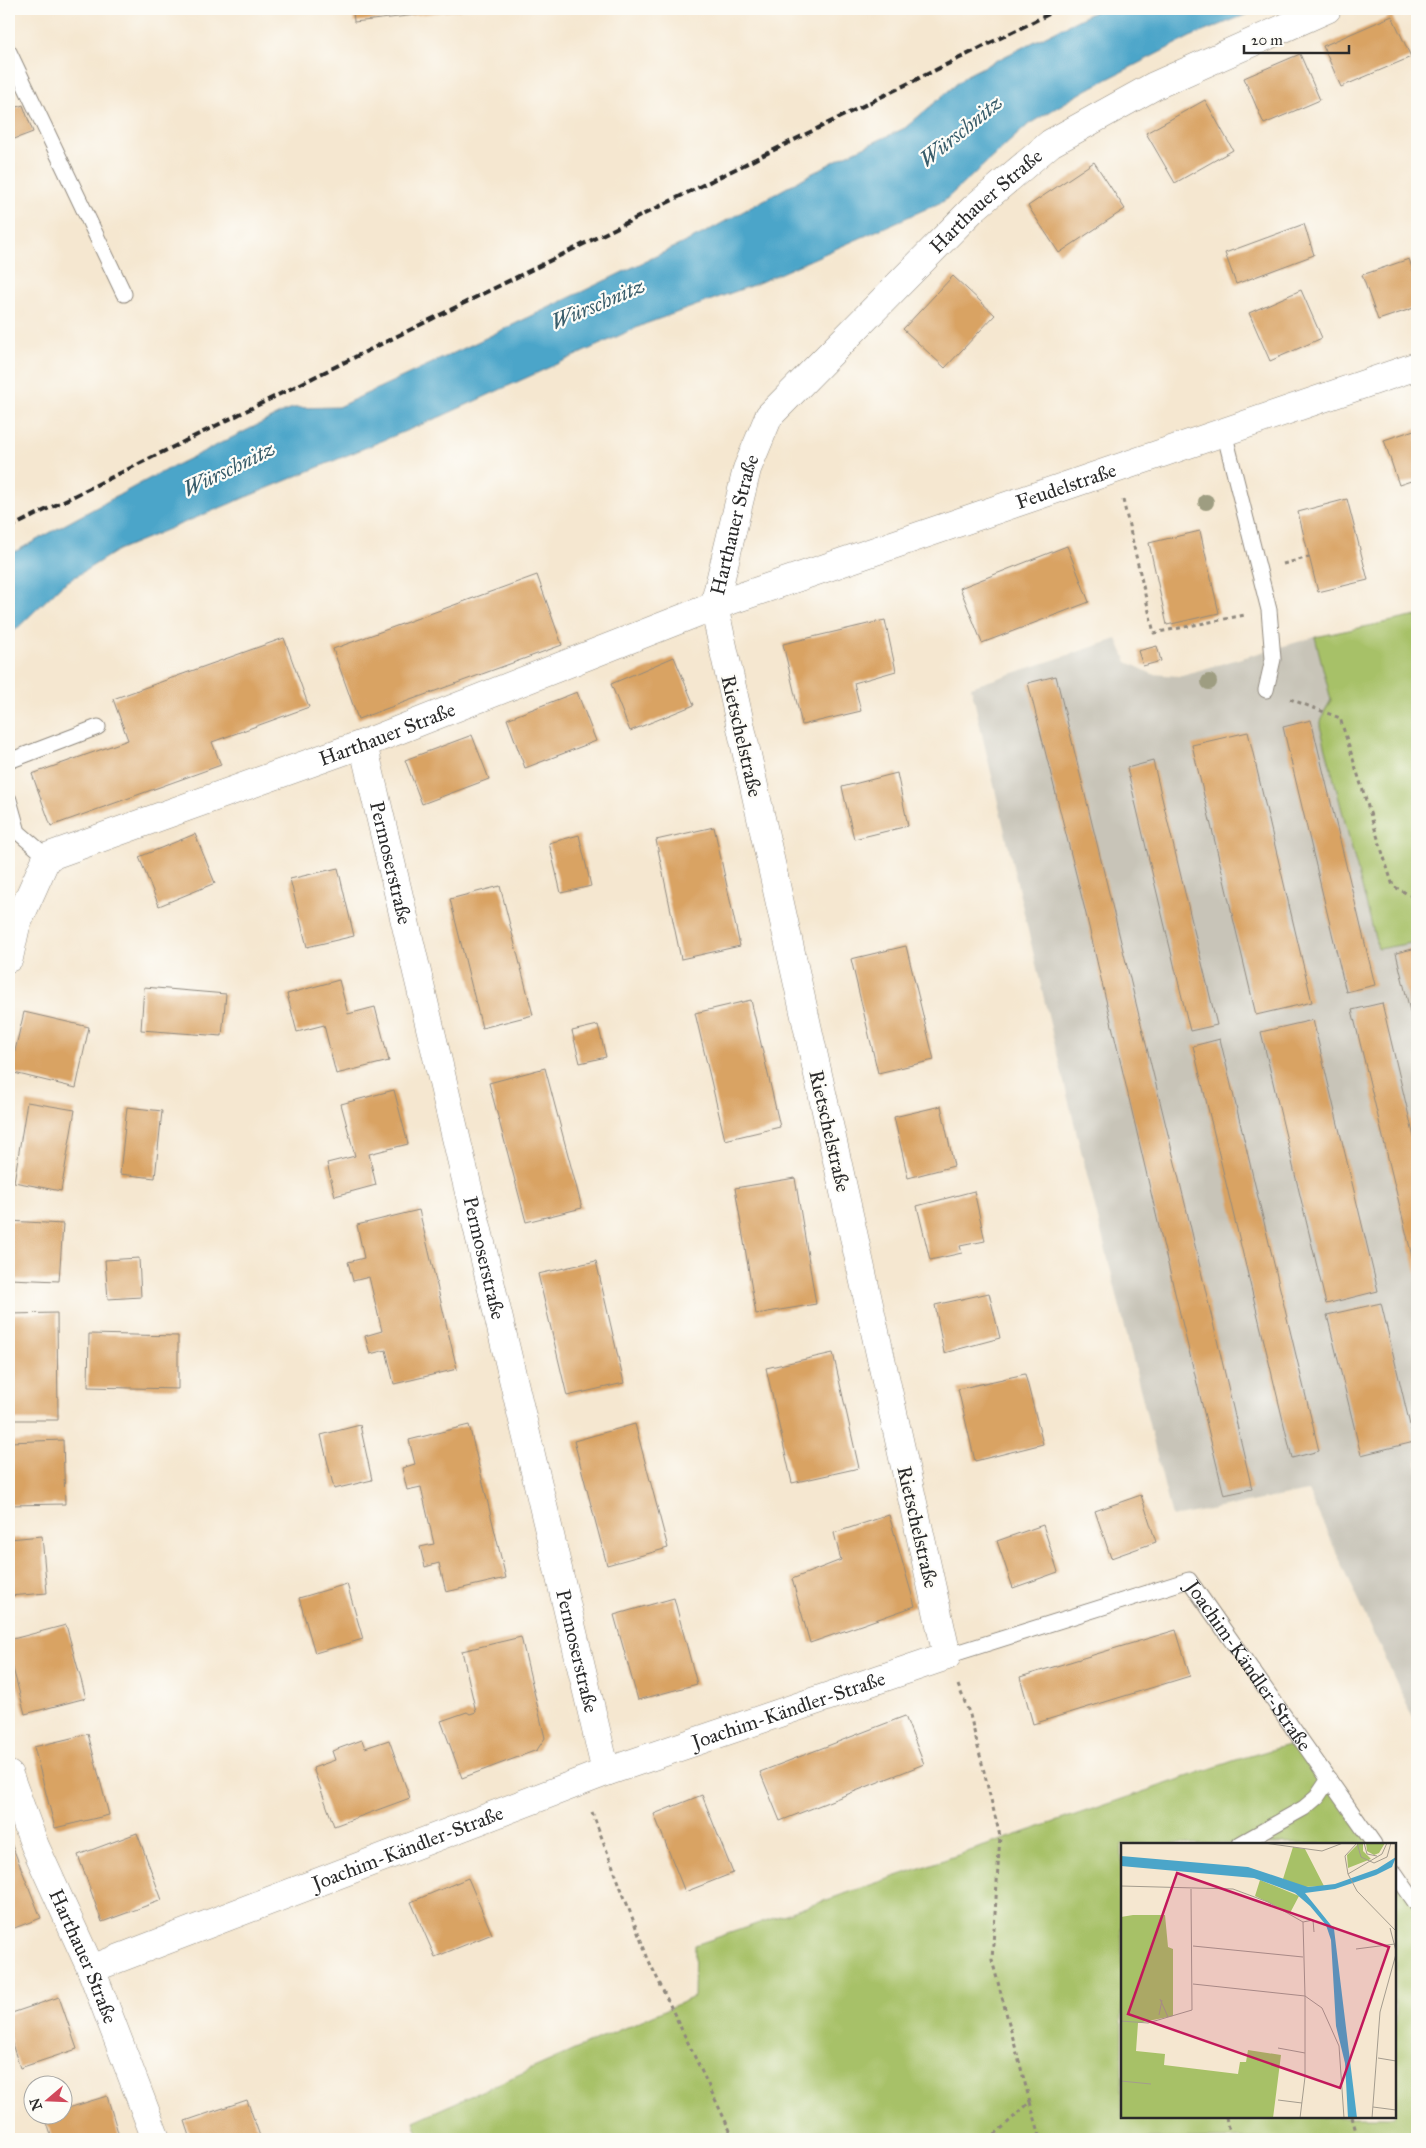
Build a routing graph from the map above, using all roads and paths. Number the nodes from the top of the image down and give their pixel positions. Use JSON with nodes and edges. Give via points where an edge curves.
{"nodes":[{"id":1,"x":1327,"y":9,"type":"edge"},
{"id":2,"x":9,"y":52,"type":"edge"},
{"id":3,"x":124,"y":294,"type":"dead end"},
{"id":4,"x":1417,"y":366,"type":"edge"},
{"id":5,"x":1224,"y":432,"type":"junction"},
{"id":6,"x":1121,"y":495,"type":"dead end"},
{"id":7,"x":1309,"y":557,"type":"dead end"},
{"id":8,"x":1278,"y":565,"type":"dead end"},
{"id":9,"x":714,"y":606,"type":"junction"},
{"id":10,"x":1269,"y":610,"type":"junction"},
{"id":11,"x":1266,"y":690,"type":"joint"},
{"id":12,"x":98,"y":727,"type":"dead end"},
{"id":13,"x":363,"y":744,"type":"junction"},
{"id":14,"x":9,"y":761,"type":"edge"},
{"id":15,"x":9,"y":800,"type":"edge"},
{"id":16,"x":47,"y":857,"type":"junction"},
{"id":17,"x":1417,"y":899,"type":"edge"},
{"id":18,"x":9,"y":958,"type":"edge"},
{"id":19,"x":947,"y":1656,"type":"junction"},
{"id":20,"x":606,"y":1772,"type":"junction"},
{"id":21,"x":9,"y":1775,"type":"edge"},
{"id":22,"x":1329,"y":1779,"type":"junction"},
{"id":23,"x":581,"y":1783,"type":"junction"},
{"id":24,"x":1242,"y":1843,"type":"edge"},
{"id":25,"x":1373,"y":1843,"type":"edge"},
{"id":26,"x":1396,"y":1874,"type":"edge"},
{"id":27,"x":1417,"y":1905,"type":"edge"},
{"id":28,"x":91,"y":1969,"type":"junction"},
{"id":29,"x":1030,"y":2102,"type":"junction"},
{"id":30,"x":1226,"y":2118,"type":"edge"},
{"id":31,"x":1352,"y":2118,"type":"edge"},
{"id":32,"x":156,"y":2139,"type":"edge"},
{"id":33,"x":734,"y":2139,"type":"edge"},
{"id":34,"x":990,"y":2139,"type":"edge"},
{"id":35,"x":1041,"y":2139,"type":"edge"},
{"id":36,"x":1230,"y":2139,"type":"edge"},
{"id":37,"x":1358,"y":2139,"type":"edge"}],
"edges":[{"from":1,"to":9,"type":"street","name":"Harthauer Straße","via":[[1154,86],[1051,143],[974,208],[769,416],[747,469]]},
{"from":2,"to":3,"type":"lane"},
{"from":4,"to":5,"type":"street","name":"Feudelstraße"},
{"from":5,"to":9,"type":"street","name":"Feudelstraße"},
{"from":5,"to":10,"type":"lane"},
{"from":6,"to":10,"type":"path","via":[[1154,633]]},
{"from":7,"to":8,"type":"path"},
{"from":9,"to":13,"type":"street","name":"Harthauer Straße"},
{"from":9,"to":19,"type":"street","name":"Rietschelstraße"},
{"from":10,"to":11,"type":"lane","via":[[1273,659]]},
{"from":11,"to":17,"type":"path","via":[[1340,718],[1393,886]]},
{"from":12,"to":14,"type":"lane"},
{"from":13,"to":16,"type":"street","name":"Harthauer Straße"},
{"from":13,"to":20,"type":"street","name":"Permoserstraße"},
{"from":15,"to":16,"type":"lane","via":[[18,832]]},
{"from":16,"to":18,"type":"street","via":[[16,926]]},
{"from":19,"to":20,"type":"street","name":"Joachim-Kändler-Straße"},
{"from":19,"to":22,"type":"lane","name":"Joachim-Kändler-Straße","via":[[1189,1580]]},
{"from":19,"to":29,"type":"path","via":[[970,1715],[1000,1836],[992,1960]]},
{"from":20,"to":23,"type":"street","name":"Joachim-Kändler-Straße"},
{"from":21,"to":28,"type":"street","name":"Harthauer Straße","via":[[35,1846]]},
{"from":22,"to":24,"type":"lane","via":[[1317,1798],[1304,1808]]},
{"from":22,"to":25,"type":"lane","name":"Joachim-Kändler-Straße"},
{"from":23,"to":28,"type":"street","name":"Joachim-Kändler-Straße"},
{"from":23,"to":33,"type":"path","via":[[648,1959]]},
{"from":26,"to":27,"type":"lane"},
{"from":28,"to":32,"type":"street","name":"Harthauer Straße"},
{"from":29,"to":34,"type":"path"},
{"from":29,"to":35,"type":"path"},
{"from":30,"to":36,"type":"path"},
{"from":31,"to":37,"type":"path"}]}
